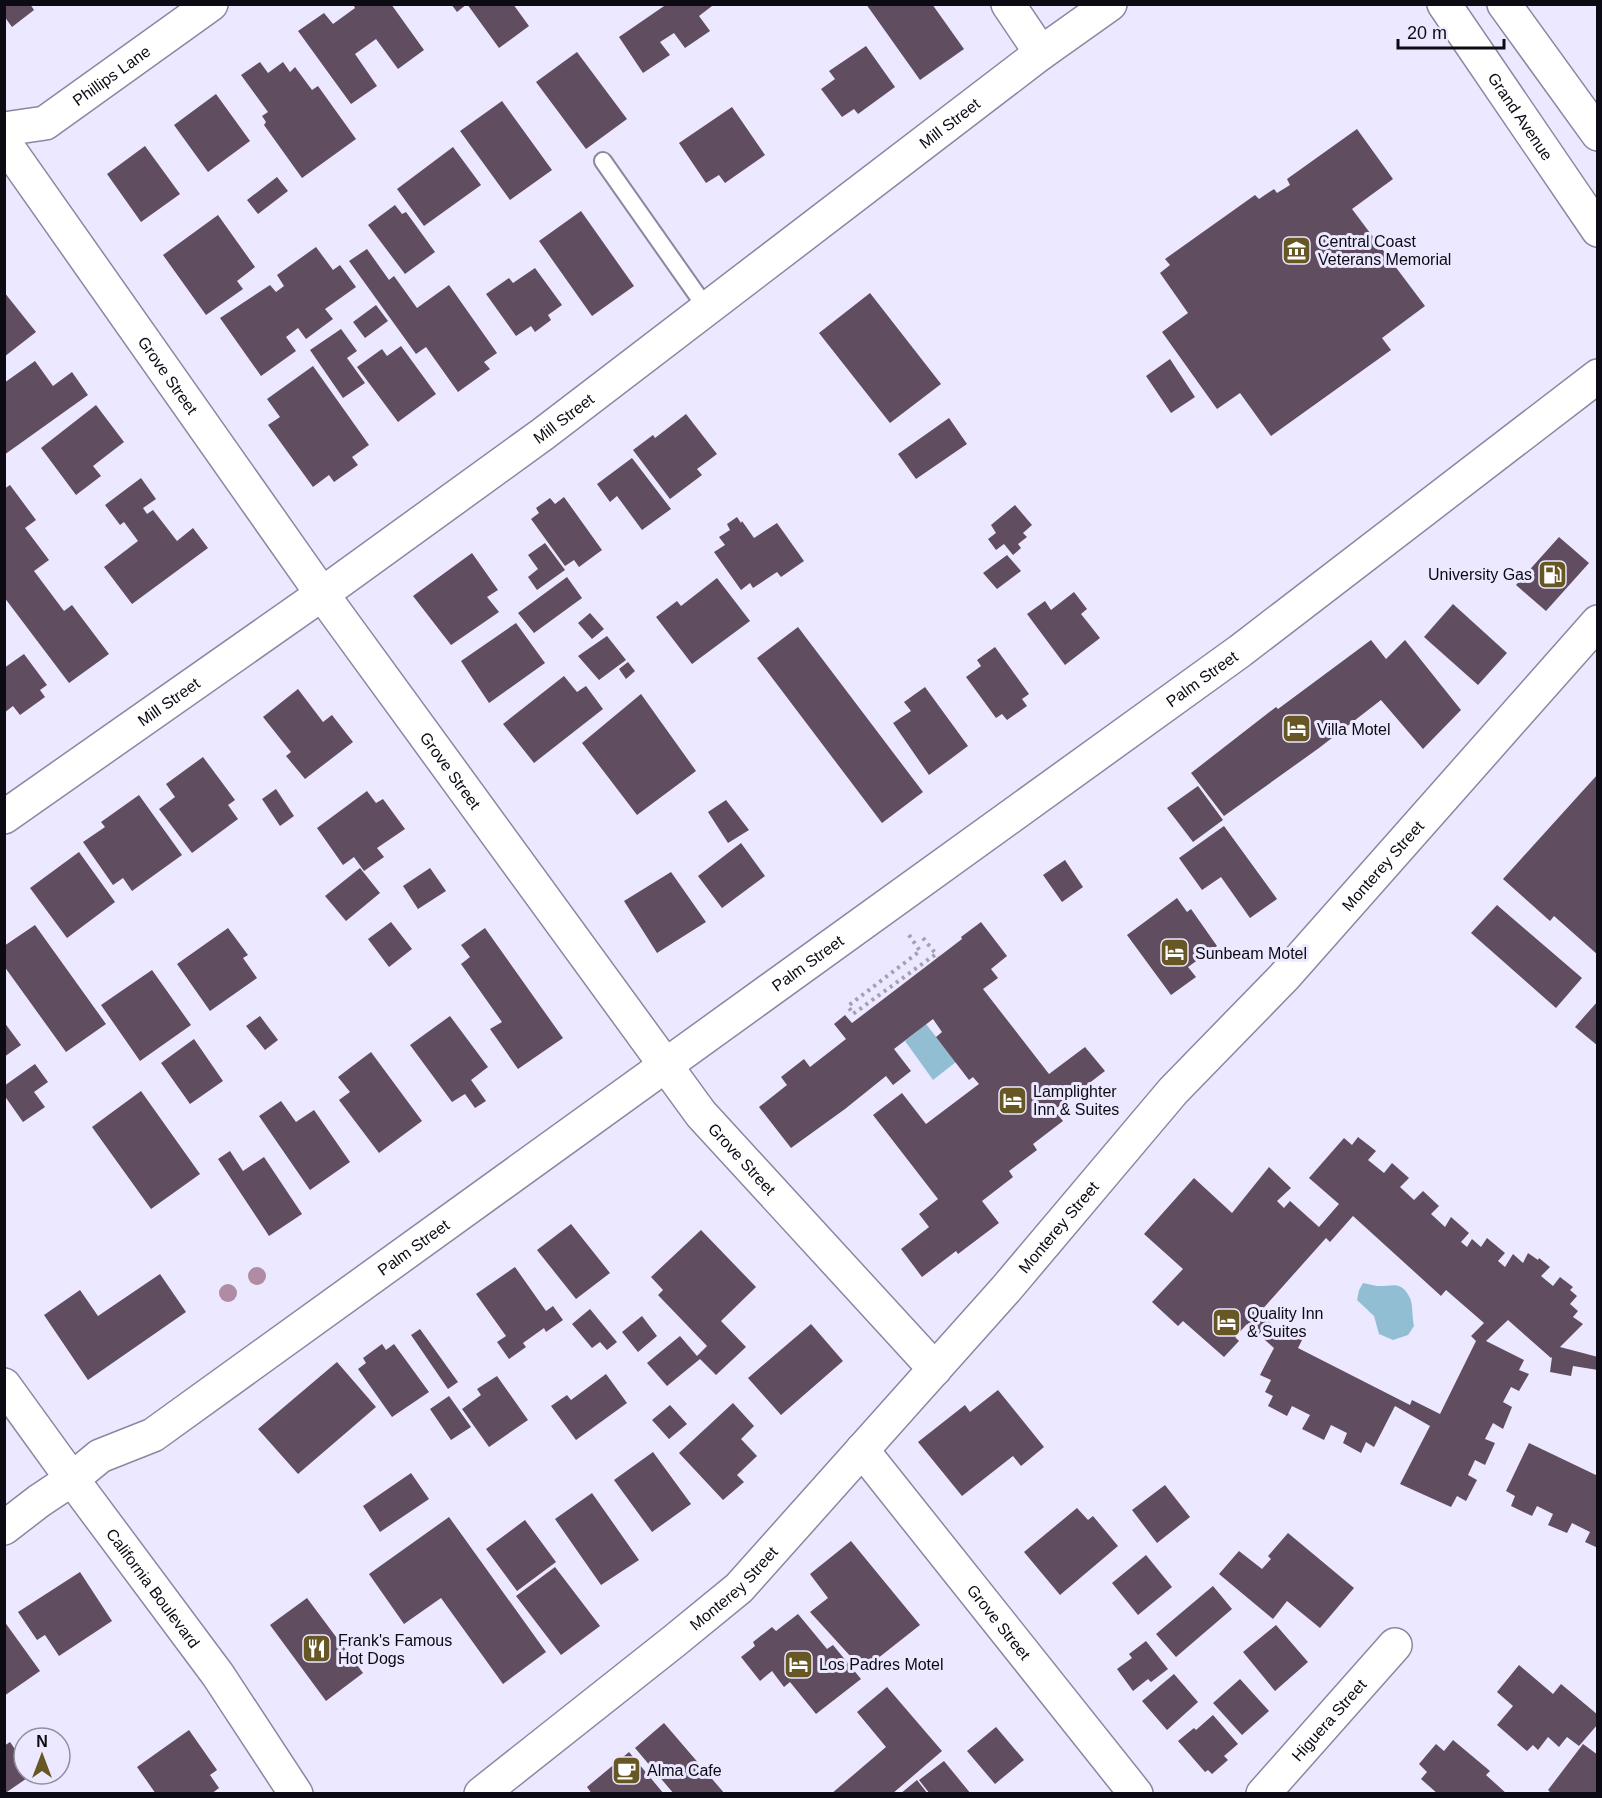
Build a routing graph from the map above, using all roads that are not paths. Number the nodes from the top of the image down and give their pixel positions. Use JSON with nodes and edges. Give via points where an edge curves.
{"nodes":[{"id":1,"x":212,"y":4,"type":"edge"},
{"id":2,"x":1008,"y":4,"type":"edge"},
{"id":3,"x":1110,"y":4,"type":"edge"},
{"id":4,"x":1444,"y":4,"type":"edge"},
{"id":5,"x":1504,"y":4,"type":"edge"},
{"id":6,"x":1041,"y":53,"type":"junction"},
{"id":7,"x":4,"y":129,"type":"edge"},
{"id":8,"x":1598,"y":134,"type":"edge"},
{"id":9,"x":4,"y":142,"type":"edge"},
{"id":10,"x":603,"y":161,"type":"dead end"},
{"id":11,"x":1598,"y":230,"type":"edge"},
{"id":12,"x":707,"y":309,"type":"junction"},
{"id":13,"x":1598,"y":376,"type":"edge"},
{"id":14,"x":322,"y":594,"type":"junction"},
{"id":15,"x":1598,"y":622,"type":"edge"},
{"id":16,"x":4,"y":817,"type":"edge"},
{"id":17,"x":666,"y":1065,"type":"junction"},
{"id":18,"x":935,"y":1369,"type":"junction"},
{"id":19,"x":4,"y":1385,"type":"edge"},
{"id":20,"x":862,"y":1450,"type":"junction"},
{"id":21,"x":72,"y":1479,"type":"junction"},
{"id":22,"x":4,"y":1528,"type":"edge"},
{"id":23,"x":1395,"y":1645,"type":"dead end"},
{"id":24,"x":296,"y":1794,"type":"edge"},
{"id":25,"x":481,"y":1794,"type":"edge"},
{"id":26,"x":1136,"y":1794,"type":"edge"},
{"id":27,"x":1263,"y":1794,"type":"edge"}],
"edges":[{"from":1,"to":7,"type":"street","name":"Phillips Lane","via":[[45,123]]},
{"from":2,"to":6,"type":"street"},
{"from":3,"to":6,"type":"street","name":"Mill Street"},
{"from":4,"to":11,"type":"street","name":"Grand Avenue"},
{"from":5,"to":8,"type":"street"},
{"from":6,"to":12,"type":"street","name":"Mill Street"},
{"from":9,"to":14,"type":"street","name":"Grove Street"},
{"from":10,"to":12,"type":"lane"},
{"from":12,"to":14,"type":"street","name":"Mill Street"},
{"from":13,"to":17,"type":"street","name":"Palm Street","via":[[1240,651]]},
{"from":14,"to":16,"type":"street","name":"Mill Street"},
{"from":14,"to":17,"type":"street","name":"Grove Street"},
{"from":15,"to":18,"type":"street","name":"Monterey Street","via":[[1284,977],[1173,1091]]},
{"from":17,"to":18,"type":"street","name":"Grove Street","via":[[701,1114]]},
{"from":17,"to":21,"type":"street","name":"Palm Street","via":[[153,1435],[100,1456]]},
{"from":18,"to":20,"type":"street","name":"Monterey Street"},
{"from":19,"to":21,"type":"street","name":"California Boulevard"},
{"from":20,"to":25,"type":"street","name":"Monterey Street","via":[[739,1588]]},
{"from":20,"to":26,"type":"street","name":"Grove Street"},
{"from":21,"to":22,"type":"street","name":"Palm Street"},
{"from":21,"to":24,"type":"street","name":"California Boulevard","via":[[218,1675]]},
{"from":23,"to":27,"type":"street","name":"Higuera Street"}]}
